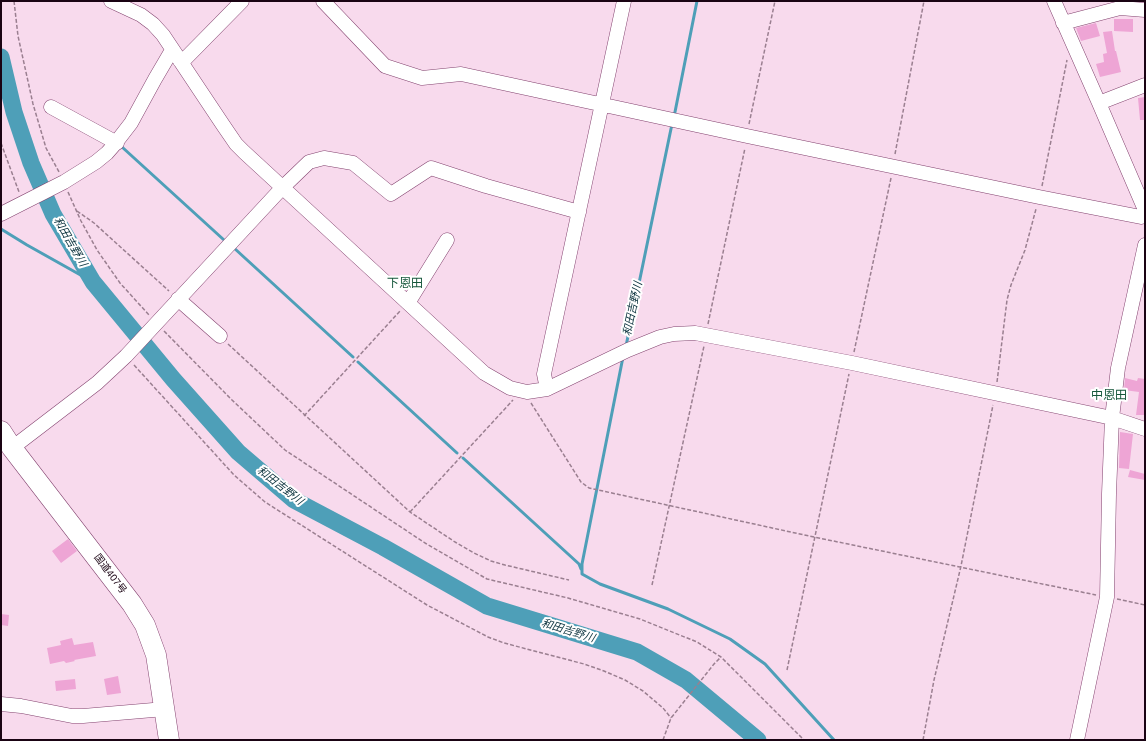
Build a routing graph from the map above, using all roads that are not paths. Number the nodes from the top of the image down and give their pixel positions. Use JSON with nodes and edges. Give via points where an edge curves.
{"nodes":[{"id":1,"x":242,"y":1,"type":"edge"},
{"id":2,"x":323,"y":1,"type":"edge"},
{"id":3,"x":624,"y":1,"type":"edge"},
{"id":4,"x":1054,"y":1,"type":"edge"},
{"id":5,"x":114,"y":2,"type":"edge"},
{"id":6,"x":1145,"y":10,"type":"edge"},
{"id":7,"x":1063,"y":23,"type":"junction"},
{"id":8,"x":176,"y":56,"type":"junction"},
{"id":9,"x":1145,"y":85,"type":"edge"},
{"id":10,"x":1099,"y":103,"type":"junction"},
{"id":11,"x":602,"y":105,"type":"junction"},
{"id":12,"x":51,"y":107,"type":"dead end"},
{"id":13,"x":117,"y":142,"type":"junction"},
{"id":14,"x":282,"y":188,"type":"junction"},
{"id":15,"x":1145,"y":210,"type":"edge"},
{"id":16,"x":579,"y":212,"type":"junction"},
{"id":17,"x":1,"y":214,"type":"edge"},
{"id":18,"x":1145,"y":216,"type":"edge"},
{"id":19,"x":447,"y":240,"type":"dead end"},
{"id":20,"x":1145,"y":245,"type":"edge"},
{"id":21,"x":1143,"y":263,"type":"edge"},
{"id":22,"x":178,"y":299,"type":"junction"},
{"id":23,"x":408,"y":303,"type":"junction"},
{"id":24,"x":220,"y":336,"type":"road end"},
{"id":25,"x":547,"y":389,"type":"junction"},
{"id":26,"x":1112,"y":418,"type":"junction"},
{"id":27,"x":1145,"y":429,"type":"edge"},
{"id":28,"x":1,"y":431,"type":"edge"},
{"id":29,"x":12,"y":448,"type":"junction"},
{"id":30,"x":1,"y":704,"type":"edge"},
{"id":31,"x":165,"y":709,"type":"junction"},
{"id":32,"x":169,"y":740,"type":"edge"},
{"id":33,"x":1077,"y":740,"type":"edge"}],
"edges":[{"from":1,"to":8,"type":"street","via":[[186,58]]},
{"from":2,"to":11,"type":"street","via":[[385,66],[422,78],[461,74]]},
{"from":3,"to":11,"type":"street"},
{"from":4,"to":7,"type":"street"},
{"from":5,"to":8,"type":"street","via":[[141,14],[153,24]]},
{"from":6,"to":7,"type":"street","via":[[1120,8]]},
{"from":7,"to":10,"type":"street"},
{"from":8,"to":13,"type":"street","via":[[155,79],[131,123]]},
{"from":8,"to":14,"type":"street","via":[[236,144]]},
{"from":9,"to":10,"type":"street"},
{"from":10,"to":15,"type":"street"},
{"from":11,"to":16,"type":"street"},
{"from":11,"to":18,"type":"street","via":[[1039,197]]},
{"from":12,"to":13,"type":"street"},
{"from":13,"to":17,"type":"street","via":[[96,162],[63,183]]},
{"from":14,"to":16,"type":"street","via":[[309,162],[324,158],[353,163],[391,194],[431,168]]},
{"from":14,"to":22,"type":"street"},
{"from":14,"to":23,"type":"street"},
{"from":16,"to":25,"type":"street","via":[[544,374]]},
{"from":19,"to":23,"type":"street"},
{"from":20,"to":21,"type":"street"},
{"from":21,"to":26,"type":"street","via":[[1118,368]]},
{"from":22,"to":24,"type":"street"},
{"from":22,"to":29,"type":"street","via":[[127,356],[97,383]]},
{"from":23,"to":25,"type":"street","via":[[484,373],[503,385],[522,391]]},
{"from":25,"to":26,"type":"street","via":[[660,337],[695,333]]},
{"from":26,"to":27,"type":"street"},
{"from":26,"to":33,"type":"street","via":[[1107,597]]},
{"from":28,"to":29,"type":"highway","name":"国道407号"},
{"from":29,"to":31,"type":"highway","name":"国道407号","via":[[132,604],[145,625],[156,655]]},
{"from":30,"to":31,"type":"street","via":[[72,716]]},
{"from":31,"to":32,"type":"highway","name":"国道407号"}]}
